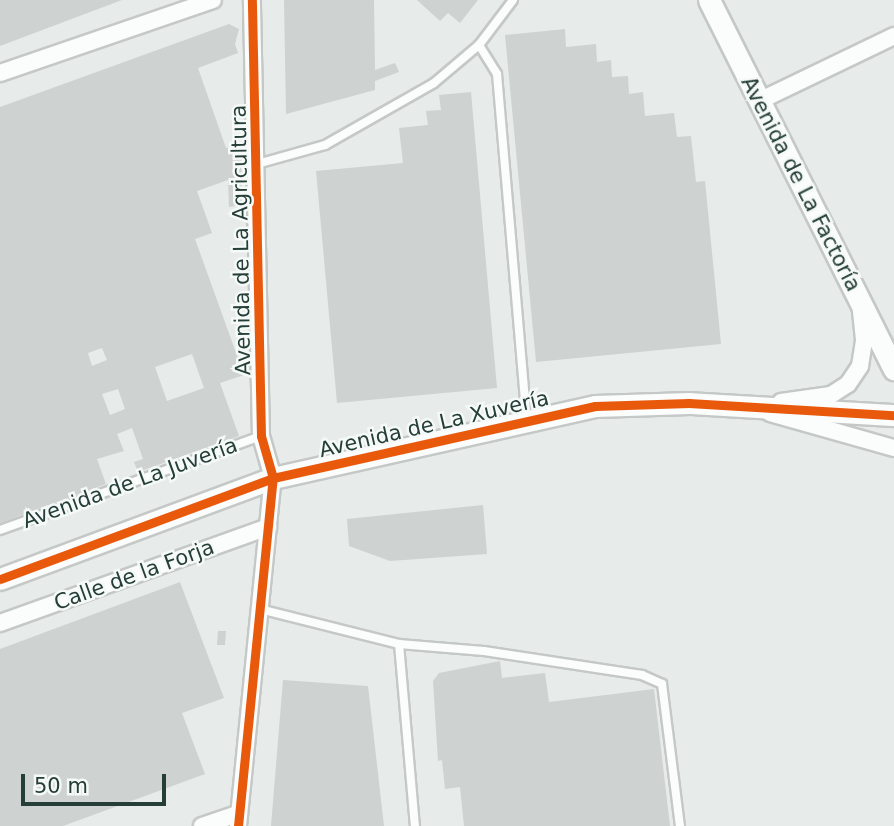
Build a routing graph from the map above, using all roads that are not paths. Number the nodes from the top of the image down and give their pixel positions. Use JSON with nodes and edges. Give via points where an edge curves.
{"nodes":[{"id":1,"x":213,"y":0,"type":"edge"},
{"id":2,"x":252,"y":0,"type":"edge"},
{"id":3,"x":513,"y":0,"type":"edge"},
{"id":4,"x":709,"y":0,"type":"edge"},
{"id":5,"x":894,"y":36,"type":"edge"},
{"id":6,"x":480,"y":45,"type":"junction"},
{"id":7,"x":0,"y":73,"type":"edge"},
{"id":8,"x":759,"y":102,"type":"junction"},
{"id":9,"x":257,"y":164,"type":"junction"},
{"id":10,"x":860,"y":301,"type":"junction"},
{"id":11,"x":894,"y":369,"type":"edge"},
{"id":12,"x":751,"y":407,"type":"junction"},
{"id":13,"x":894,"y":415,"type":"edge"},
{"id":14,"x":527,"y":421,"type":"junction"},
{"id":15,"x":261,"y":436,"type":"junction"},
{"id":16,"x":894,"y":448,"type":"edge"},
{"id":17,"x":273,"y":478,"type":"junction"},
{"id":18,"x":268,"y":527,"type":"junction"},
{"id":19,"x":0,"y":530,"type":"edge"},
{"id":20,"x":0,"y":579,"type":"edge"},
{"id":21,"x":260,"y":609,"type":"junction"},
{"id":22,"x":0,"y":623,"type":"edge"},
{"id":23,"x":399,"y":644,"type":"junction"},
{"id":24,"x":238,"y":820,"type":"edge"},
{"id":25,"x":202,"y":826,"type":"edge"},
{"id":26,"x":415,"y":826,"type":"edge"},
{"id":27,"x":680,"y":826,"type":"edge"}],
"edges":[{"from":1,"to":7,"type":"street"},
{"from":2,"to":9,"type":"street","name":"Avenida de La Agricultura"},
{"from":3,"to":6,"type":"lane"},
{"from":4,"to":8,"type":"street","name":"Avenida de La Factoría"},
{"from":5,"to":8,"type":"street"},
{"from":6,"to":9,"type":"lane","via":[[434,83],[326,145]]},
{"from":6,"to":14,"type":"lane","via":[[497,74]]},
{"from":8,"to":10,"type":"street","name":"Avenida de La Factoría"},
{"from":9,"to":15,"type":"street","name":"Avenida de La Agricultura"},
{"from":10,"to":11,"type":"street","name":"Avenida de La Factoría"},
{"from":10,"to":12,"type":"street","via":[[864,340],[860,366],[848,384],[831,394]]},
{"from":12,"to":13,"type":"street","name":"Avenida de La Xuvería"},
{"from":12,"to":14,"type":"street","name":"Avenida de La Xuvería","via":[[690,403],[595,406]]},
{"from":12,"to":16,"type":"street"},
{"from":14,"to":17,"type":"street","name":"Avenida de La Xuvería"},
{"from":15,"to":17,"type":"street","name":"Avenida de La Agricultura"},
{"from":15,"to":19,"type":"lane","name":"Avenida de La Juvería"},
{"from":17,"to":18,"type":"street"},
{"from":17,"to":20,"type":"street","name":"Avenida de La Xuvería"},
{"from":18,"to":21,"type":"street"},
{"from":18,"to":22,"type":"street","name":"Calle de la Forja"},
{"from":21,"to":23,"type":"lane"},
{"from":21,"to":24,"type":"street"},
{"from":23,"to":26,"type":"lane"},
{"from":23,"to":27,"type":"lane","via":[[484,651],[642,675],[662,684]]},
{"from":24,"to":25,"type":"street"}]}
